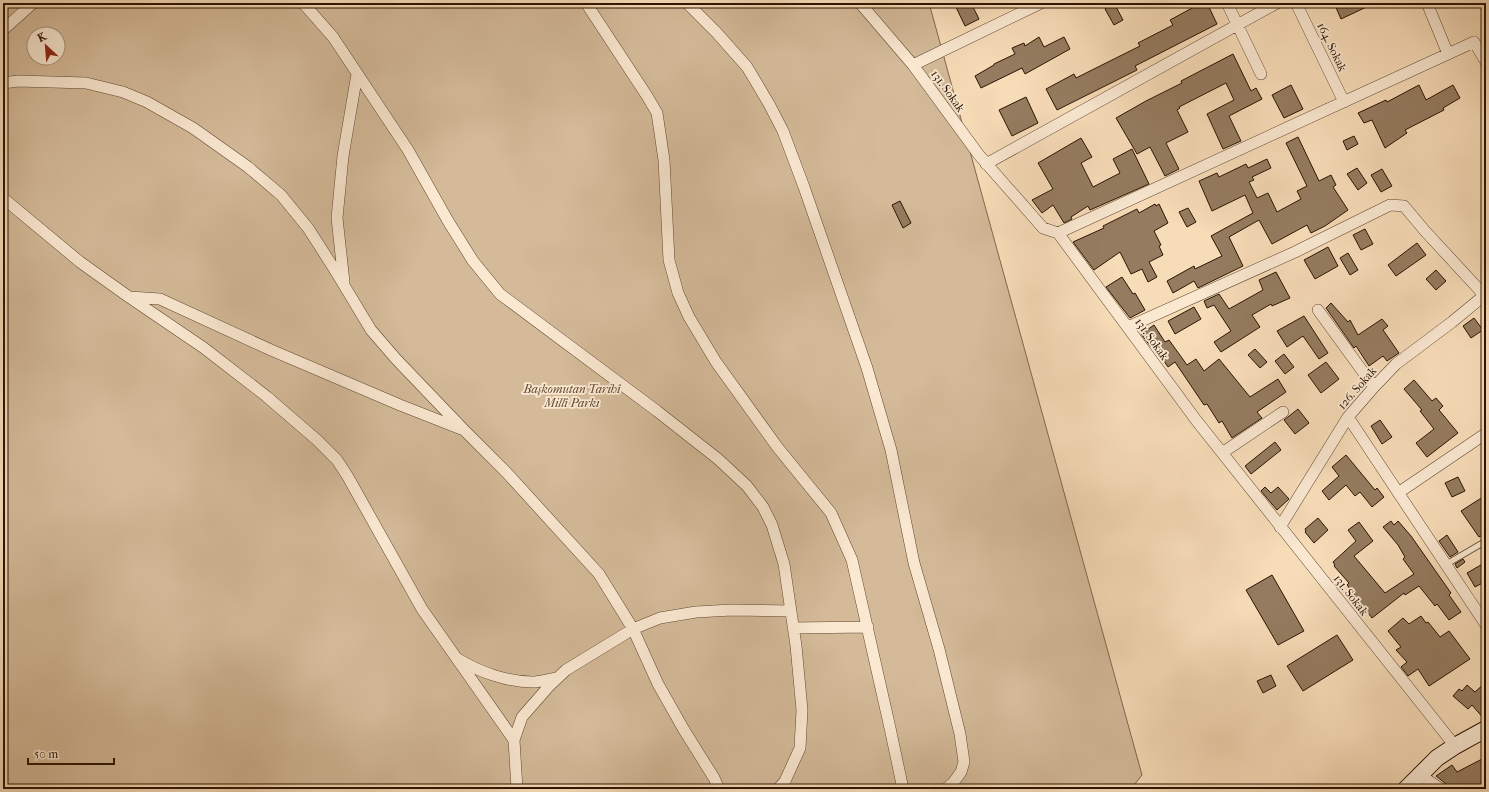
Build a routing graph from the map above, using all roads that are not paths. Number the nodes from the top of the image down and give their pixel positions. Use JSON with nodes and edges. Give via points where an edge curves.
{"nodes":[{"id":1,"x":32,"y":3,"type":"edge"},
{"id":2,"x":303,"y":3,"type":"edge"},
{"id":3,"x":586,"y":3,"type":"edge"},
{"id":4,"x":687,"y":3,"type":"edge"},
{"id":5,"x":860,"y":3,"type":"edge"},
{"id":6,"x":1041,"y":3,"type":"edge"},
{"id":7,"x":1227,"y":3,"type":"edge"},
{"id":8,"x":1277,"y":3,"type":"edge"},
{"id":9,"x":1296,"y":3,"type":"edge"},
{"id":10,"x":1427,"y":3,"type":"edge"},
{"id":11,"x":1238,"y":26,"type":"junction"},
{"id":12,"x":3,"y":30,"type":"edge"},
{"id":13,"x":1448,"y":54,"type":"junction"},
{"id":14,"x":1486,"y":62,"type":"edge"},
{"id":15,"x":913,"y":65,"type":"junction"},
{"id":16,"x":357,"y":74,"type":"junction"},
{"id":17,"x":1261,"y":74,"type":"dead end"},
{"id":18,"x":3,"y":83,"type":"edge"},
{"id":19,"x":1344,"y":102,"type":"junction"},
{"id":20,"x":986,"y":164,"type":"junction"},
{"id":21,"x":3,"y":198,"type":"edge"},
{"id":22,"x":1058,"y":233,"type":"junction"},
{"id":23,"x":345,"y":286,"type":"junction"},
{"id":24,"x":1486,"y":296,"type":"edge"},
{"id":25,"x":128,"y":297,"type":"junction"},
{"id":26,"x":1318,"y":310,"type":"dead end"},
{"id":27,"x":1128,"y":327,"type":"junction"},
{"id":28,"x":1374,"y":387,"type":"junction"},
{"id":29,"x":1283,"y":412,"type":"dead end"},
{"id":30,"x":1348,"y":417,"type":"junction"},
{"id":31,"x":464,"y":430,"type":"junction"},
{"id":32,"x":1485,"y":434,"type":"edge"},
{"id":33,"x":1222,"y":453,"type":"junction"},
{"id":34,"x":1398,"y":493,"type":"junction"},
{"id":35,"x":1280,"y":527,"type":"junction"},
{"id":36,"x":1486,"y":541,"type":"edge"},
{"id":37,"x":1445,"y":565,"type":"junction"},
{"id":38,"x":790,"y":611,"type":"junction"},
{"id":39,"x":1486,"y":625,"type":"edge"},
{"id":40,"x":868,"y":627,"type":"junction"},
{"id":41,"x":793,"y":628,"type":"junction"},
{"id":42,"x":634,"y":629,"type":"junction"},
{"id":43,"x":454,"y":656,"type":"junction"},
{"id":44,"x":557,"y":678,"type":"junction"},
{"id":45,"x":1486,"y":729,"type":"edge"},
{"id":46,"x":514,"y":740,"type":"junction"},
{"id":47,"x":1455,"y":746,"type":"junction"},
{"id":48,"x":1409,"y":784,"type":"edge"},
{"id":49,"x":517,"y":789,"type":"edge"},
{"id":50,"x":719,"y":789,"type":"edge"},
{"id":51,"x":778,"y":789,"type":"edge"},
{"id":52,"x":903,"y":789,"type":"edge"},
{"id":53,"x":946,"y":789,"type":"edge"},
{"id":54,"x":1440,"y":789,"type":"edge"}],
"edges":[{"from":1,"to":12,"type":"street"},
{"from":2,"to":16,"type":"street","via":[[333,37]]},
{"from":3,"to":40,"type":"street","via":[[657,113],[664,160],[669,260],[678,293],[716,362],[778,448],[831,514],[852,560]]},
{"from":4,"to":53,"type":"street","via":[[718,32],[747,67],[783,131],[867,368],[891,450],[914,563],[960,734],[964,762],[961,772]]},
{"from":5,"to":15,"type":"street"},
{"from":6,"to":15,"type":"street","name":"131. Sokak"},
{"from":7,"to":11,"type":"street"},
{"from":8,"to":11,"type":"street"},
{"from":9,"to":19,"type":"street","name":"164. Sokak"},
{"from":10,"to":13,"type":"street"},
{"from":11,"to":17,"type":"street"},
{"from":11,"to":20,"type":"street"},
{"from":13,"to":14,"type":"street","via":[[1474,42]]},
{"from":13,"to":19,"type":"street"},
{"from":15,"to":20,"type":"street","name":"131. Sokak"},
{"from":16,"to":23,"type":"street","via":[[343,156],[337,218]]},
{"from":16,"to":38,"type":"street","via":[[408,150],[473,262],[500,294],[658,411],[718,459],[757,498],[772,525],[784,564]]},
{"from":18,"to":23,"type":"street","via":[[86,83],[141,99],[193,128],[248,167],[281,195],[308,228]]},
{"from":19,"to":22,"type":"street"},
{"from":20,"to":22,"type":"street","name":"131. Sokak","via":[[1043,228]]},
{"from":21,"to":25,"type":"street","via":[[80,262]]},
{"from":22,"to":27,"type":"street","name":"131. Sokak"},
{"from":23,"to":31,"type":"street","via":[[371,330]]},
{"from":24,"to":27,"type":"street","via":[[1404,206],[1390,205],[1295,252]]},
{"from":24,"to":28,"type":"street","name":"126. Sokak","via":[[1396,364]]},
{"from":25,"to":31,"type":"street","via":[[160,299],[271,350]]},
{"from":25,"to":43,"type":"street","via":[[204,348],[266,396],[337,460],[422,609]]},
{"from":26,"to":28,"type":"street"},
{"from":27,"to":33,"type":"street","name":"131. Sokak"},
{"from":28,"to":30,"type":"street","name":"126. Sokak"},
{"from":29,"to":33,"type":"street"},
{"from":30,"to":34,"type":"street"},
{"from":30,"to":35,"type":"street","name":"126. Sokak"},
{"from":31,"to":42,"type":"street","via":[[599,574]]},
{"from":32,"to":34,"type":"street"},
{"from":33,"to":35,"type":"street","name":"131. Sokak"},
{"from":34,"to":37,"type":"street"},
{"from":35,"to":47,"type":"street","name":"131. Sokak"},
{"from":36,"to":37,"type":"lane"},
{"from":37,"to":39,"type":"street"},
{"from":38,"to":41,"type":"street"},
{"from":38,"to":42,"type":"street","via":[[696,612],[660,618]]},
{"from":40,"to":41,"type":"street"},
{"from":40,"to":52,"type":"street"},
{"from":41,"to":51,"type":"street","via":[[802,710],[802,734],[800,748]]},
{"from":42,"to":44,"type":"street"},
{"from":42,"to":50,"type":"street","via":[[658,684]]},
{"from":43,"to":44,"type":"street","via":[[470,666],[514,680],[533,682]]},
{"from":43,"to":46,"type":"street"},
{"from":44,"to":46,"type":"street","via":[[522,717]]},
{"from":45,"to":47,"type":"main road"},
{"from":46,"to":49,"type":"street"},
{"from":47,"to":48,"type":"main road","via":[[1437,758]]},
{"from":48,"to":54,"type":"street"}]}
